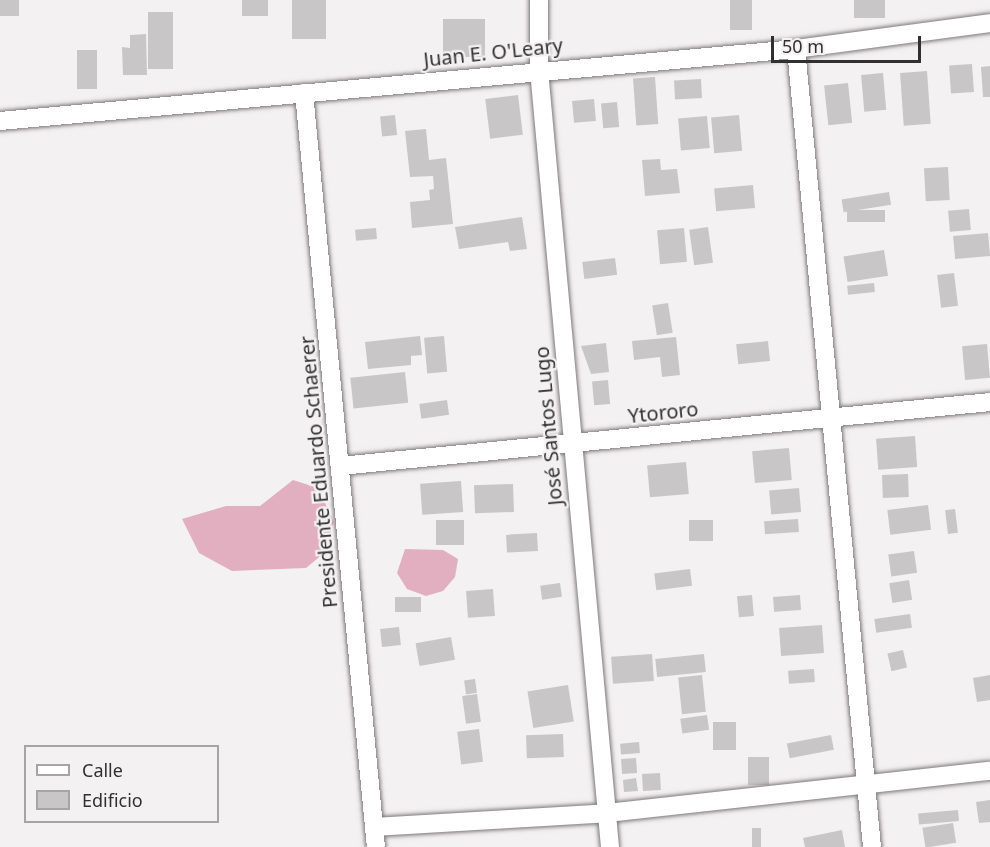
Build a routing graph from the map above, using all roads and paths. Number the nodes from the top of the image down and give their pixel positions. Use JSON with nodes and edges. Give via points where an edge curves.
{"nodes":[{"id":1,"x":539,"y":0,"type":"edge"},
{"id":2,"x":990,"y":22,"type":"edge"},
{"id":3,"x":796,"y":49,"type":"junction"},
{"id":4,"x":539,"y":70,"type":"junction"},
{"id":5,"x":304,"y":93,"type":"junction"},
{"id":6,"x":0,"y":121,"type":"edge"},
{"id":7,"x":990,"y":402,"type":"edge"},
{"id":8,"x":829,"y":418,"type":"junction"},
{"id":9,"x":572,"y":443,"type":"junction"},
{"id":10,"x":340,"y":466,"type":"junction"},
{"id":11,"x":990,"y":771,"type":"edge"},
{"id":12,"x":868,"y":787,"type":"junction"},
{"id":13,"x":607,"y":813,"type":"junction"},
{"id":14,"x":374,"y":827,"type":"junction"},
{"id":15,"x":376,"y":847,"type":"edge"},
{"id":16,"x":610,"y":847,"type":"edge"},
{"id":17,"x":872,"y":847,"type":"edge"}],
"edges":[{"from":1,"to":4,"type":"street","name":"José Santos Lugo"},
{"from":2,"to":3,"type":"street","name":"Juan E. O'Leary"},
{"from":3,"to":4,"type":"street","name":"Juan E. O'Leary"},
{"from":3,"to":8,"type":"street"},
{"from":4,"to":5,"type":"street","name":"Juan E. O'Leary"},
{"from":4,"to":9,"type":"street","name":"José Santos Lugo"},
{"from":5,"to":6,"type":"street","name":"Juan E. O'Leary"},
{"from":5,"to":10,"type":"street","name":"Presidente Eduardo Schaerer"},
{"from":7,"to":8,"type":"street","name":"Ytororo"},
{"from":8,"to":9,"type":"street","name":"Ytororo"},
{"from":8,"to":12,"type":"street"},
{"from":9,"to":10,"type":"street","name":"Ytororo"},
{"from":9,"to":13,"type":"street","name":"José Santos Lugo"},
{"from":10,"to":14,"type":"street","name":"Presidente Eduardo Schaerer"},
{"from":11,"to":12,"type":"street"},
{"from":12,"to":13,"type":"street"},
{"from":12,"to":17,"type":"street"},
{"from":13,"to":14,"type":"street"},
{"from":13,"to":16,"type":"street","name":"José Santos Lugo"},
{"from":14,"to":15,"type":"street","name":"Presidente Eduardo Schaerer"}]}
